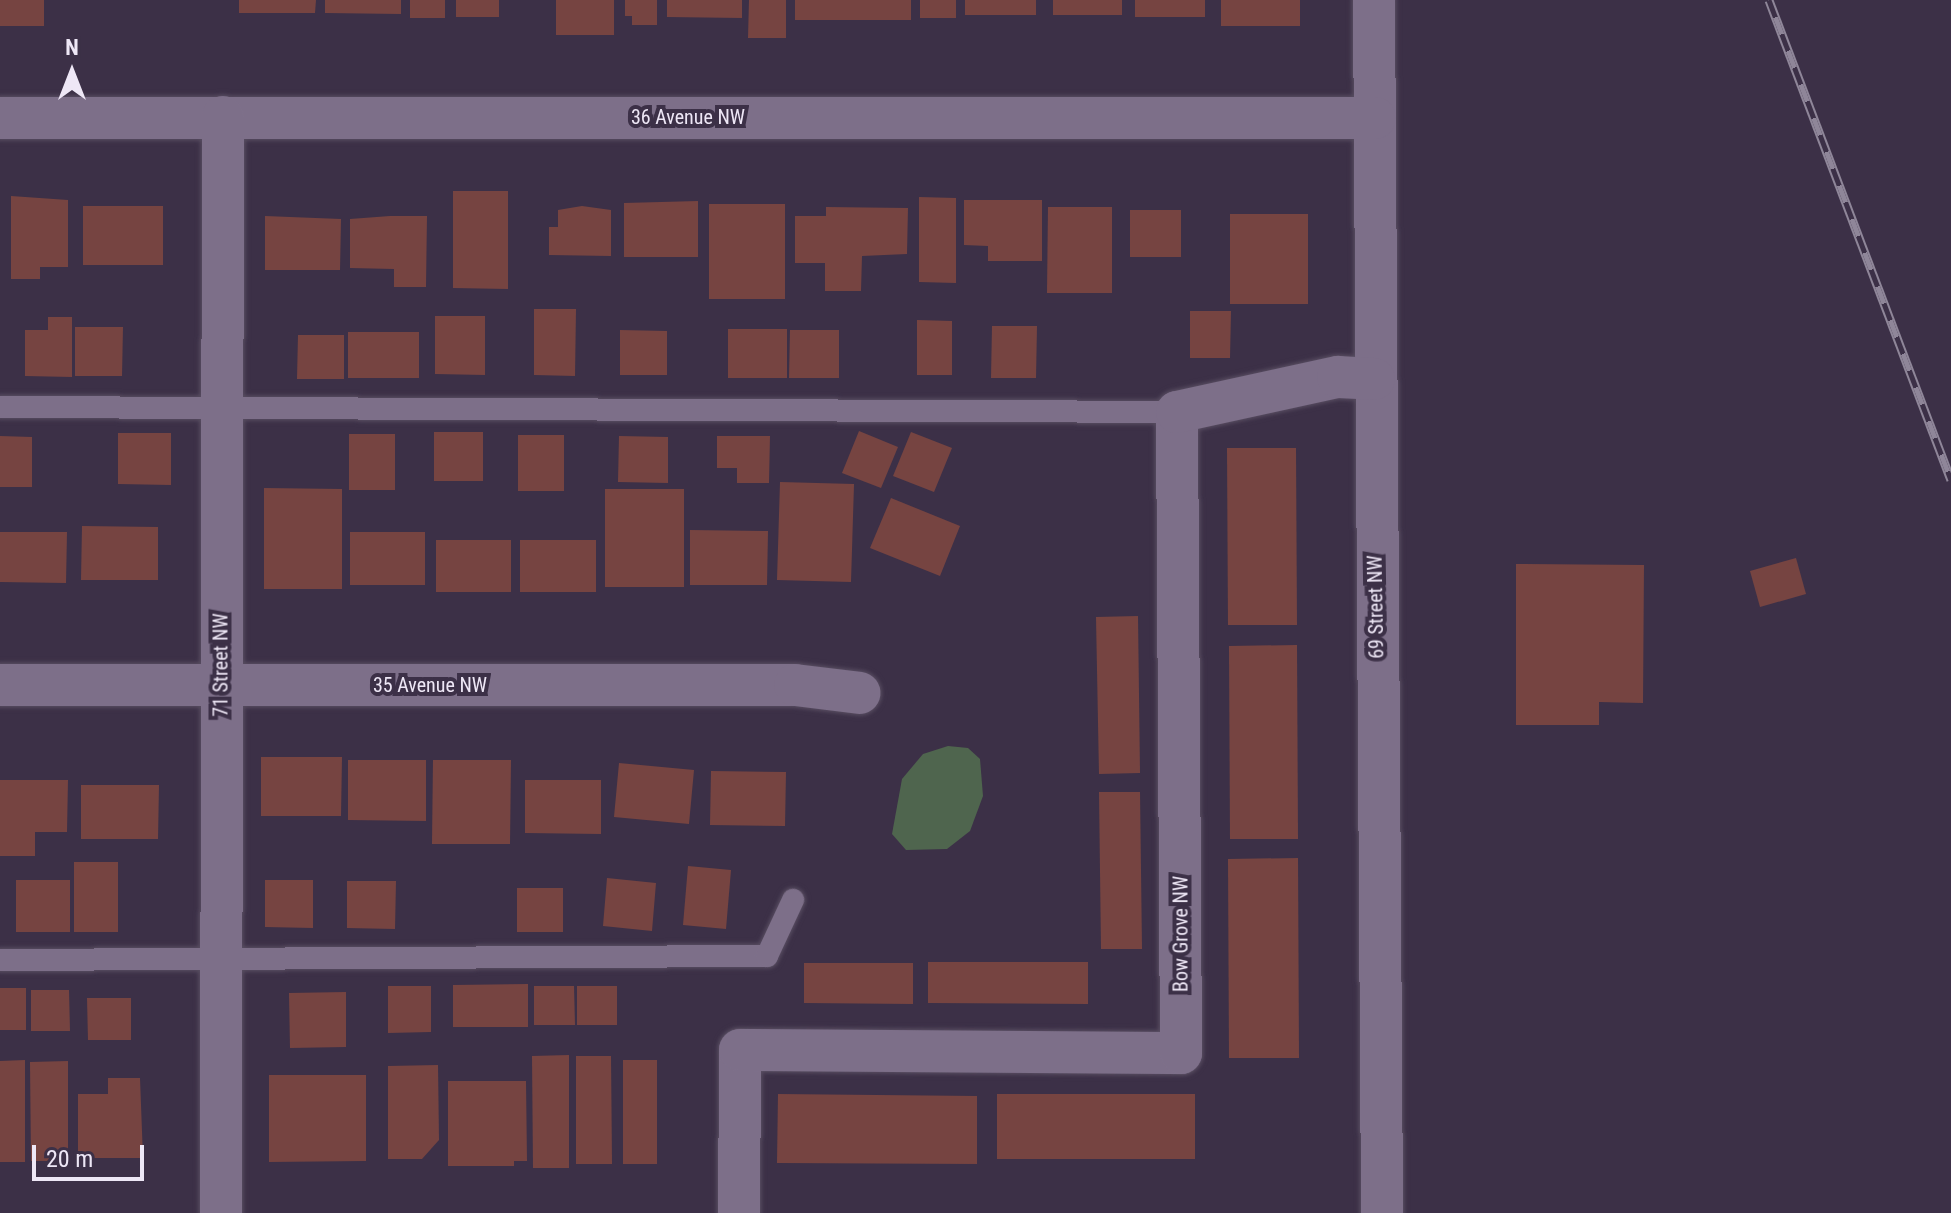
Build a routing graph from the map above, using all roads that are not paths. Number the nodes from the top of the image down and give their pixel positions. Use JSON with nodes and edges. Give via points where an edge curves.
{"nodes":[{"id":1,"x":1374,"y":0,"type":"edge"},
{"id":2,"x":223,"y":117,"type":"junction"},
{"id":3,"x":0,"y":118,"type":"edge"},
{"id":4,"x":1375,"y":118,"type":"junction"},
{"id":5,"x":1374,"y":379,"type":"junction"},
{"id":6,"x":220,"y":406,"type":"junction"},
{"id":7,"x":0,"y":407,"type":"edge"},
{"id":8,"x":1177,"y":412,"type":"junction"},
{"id":9,"x":0,"y":685,"type":"edge"},
{"id":10,"x":221,"y":685,"type":"junction"},
{"id":11,"x":860,"y":693,"type":"dead end"},
{"id":12,"x":793,"y":900,"type":"dead end"},
{"id":13,"x":0,"y":960,"type":"edge"},
{"id":14,"x":221,"y":960,"type":"junction"},
{"id":15,"x":221,"y":1213,"type":"edge"},
{"id":16,"x":739,"y":1213,"type":"edge"},
{"id":17,"x":1382,"y":1213,"type":"edge"}],
"edges":[{"from":1,"to":4,"type":"street","name":"69 Street NW"},
{"from":2,"to":3,"type":"street","name":"36 Avenue NW"},
{"from":2,"to":4,"type":"street","name":"36 Avenue NW"},
{"from":2,"to":6,"type":"street","name":"71 Street NW"},
{"from":4,"to":5,"type":"street","name":"69 Street NW"},
{"from":5,"to":8,"type":"street","via":[[1338,377]]},
{"from":5,"to":17,"type":"street","name":"69 Street NW"},
{"from":6,"to":7,"type":"lane"},
{"from":6,"to":8,"type":"lane"},
{"from":6,"to":10,"type":"street","name":"71 Street NW"},
{"from":8,"to":16,"type":"street","name":"Bow Grove NW","via":[[1181,1053],[740,1050]]},
{"from":9,"to":10,"type":"street","name":"35 Avenue NW"},
{"from":10,"to":11,"type":"street","name":"35 Avenue NW","via":[[795,685]]},
{"from":10,"to":14,"type":"street","name":"71 Street NW"},
{"from":12,"to":14,"type":"lane","via":[[767,956]]},
{"from":13,"to":14,"type":"lane"},
{"from":14,"to":15,"type":"street","name":"71 Street NW"}]}
